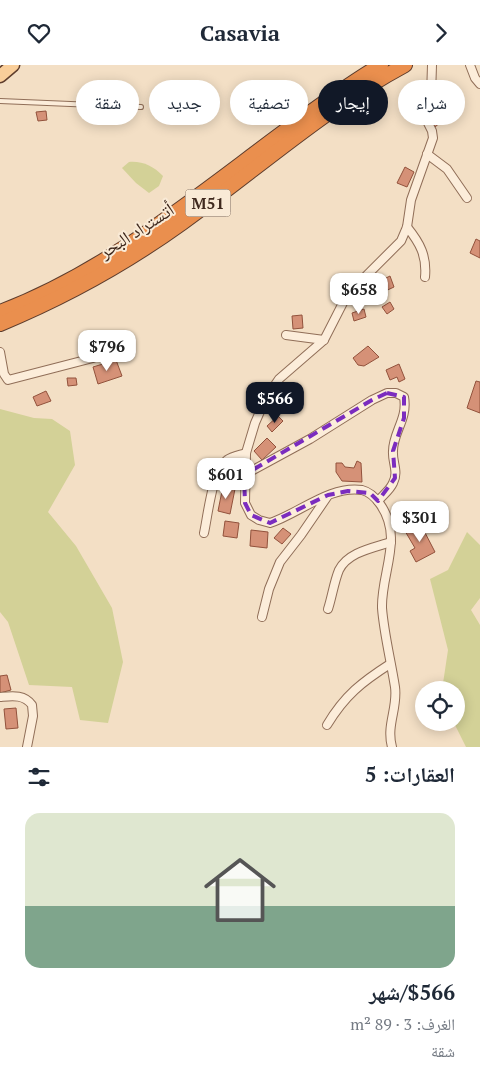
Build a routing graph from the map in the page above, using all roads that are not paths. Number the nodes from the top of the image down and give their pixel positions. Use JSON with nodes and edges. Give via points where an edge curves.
{"nodes":[{"id":1,"x":13,"y":65,"type":"edge"},
{"id":2,"x":381,"y":65,"type":"edge"},
{"id":3,"x":405,"y":65,"type":"edge"},
{"id":4,"x":432,"y":65,"type":"edge"},
{"id":5,"x":470,"y":65,"type":"edge"},
{"id":6,"x":0,"y":76,"type":"edge"},
{"id":7,"x":480,"y":85,"type":"edge"},
{"id":8,"x":0,"y":101,"type":"edge"},
{"id":9,"x":141,"y":107,"type":"dead end"},
{"id":10,"x":427,"y":154,"type":"junction"},
{"id":11,"x":467,"y":197,"type":"dead end"},
{"id":12,"x":407,"y":227,"type":"junction"},
{"id":13,"x":425,"y":277,"type":"dead end"},
{"id":14,"x":360,"y":282,"type":"junction"},
{"id":15,"x":371,"y":286,"type":"dead end"},
{"id":16,"x":0,"y":312,"type":"edge"},
{"id":17,"x":0,"y":325,"type":"edge"},
{"id":18,"x":286,"y":335,"type":"dead end"},
{"id":19,"x":324,"y":340,"type":"junction"},
{"id":20,"x":0,"y":352,"type":"edge"},
{"id":21,"x":93,"y":358,"type":"dead end"},
{"id":22,"x":246,"y":453,"type":"junction"},
{"id":23,"x":244,"y":475,"type":"junction"},
{"id":24,"x":328,"y":495,"type":"junction"},
{"id":25,"x":378,"y":501,"type":"junction"},
{"id":26,"x":204,"y":533,"type":"dead end"},
{"id":27,"x":391,"y":542,"type":"junction"},
{"id":28,"x":328,"y":609,"type":"dead end"},
{"id":29,"x":262,"y":617,"type":"dead end"},
{"id":30,"x":390,"y":664,"type":"junction"},
{"id":31,"x":0,"y":697,"type":"edge"},
{"id":32,"x":327,"y":725,"type":"dead end"},
{"id":33,"x":27,"y":747,"type":"edge"},
{"id":34,"x":392,"y":747,"type":"edge"}],
"edges":[{"from":1,"to":6,"type":"main road"},
{"from":2,"to":16,"type":"highway","name":"أتستراد البحر","number":"M51","via":[[116,253],[44,293]]},
{"from":3,"to":17,"type":"highway","name":"أتستراد البحر","number":"M51","via":[[331,111],[138,253],[74,291]]},
{"from":4,"to":10,"type":"street","via":[[431,96],[425,117],[434,136]]},
{"from":5,"to":7,"type":"street"},
{"from":8,"to":9,"type":"lane"},
{"from":10,"to":11,"type":"street","via":[[447,169]]},
{"from":10,"to":12,"type":"street"},
{"from":12,"to":13,"type":"street","via":[[427,263]]},
{"from":12,"to":14,"type":"street","via":[[397,246]]},
{"from":14,"to":15,"type":"street"},
{"from":14,"to":19,"type":"street","via":[[342,303]]},
{"from":18,"to":19,"type":"street"},
{"from":19,"to":22,"type":"street","via":[[272,388],[254,423]]},
{"from":20,"to":21,"type":"street","via":[[8,380]]},
{"from":22,"to":23,"type":"street"},
{"from":22,"to":26,"type":"street","via":[[228,459],[222,466],[213,485]]},
{"from":23,"to":24,"type":"street","via":[[245,503],[251,515],[259,521],[270,523]]},
{"from":23,"to":25,"type":"street","via":[[372,400],[387,393],[396,393],[404,397],[405,403],[404,419],[393,451],[395,478]]},
{"from":24,"to":25,"type":"street","via":[[362,490]]},
{"from":24,"to":29,"type":"street","via":[[280,562]]},
{"from":25,"to":27,"type":"street","via":[[384,510]]},
{"from":27,"to":28,"type":"street","via":[[348,559],[339,570]]},
{"from":27,"to":30,"type":"street","via":[[382,607]]},
{"from":30,"to":32,"type":"street","via":[[352,691]]},
{"from":30,"to":34,"type":"street","via":[[395,687],[390,731]]},
{"from":31,"to":33,"type":"street","via":[[17,696],[32,705]]}]}
